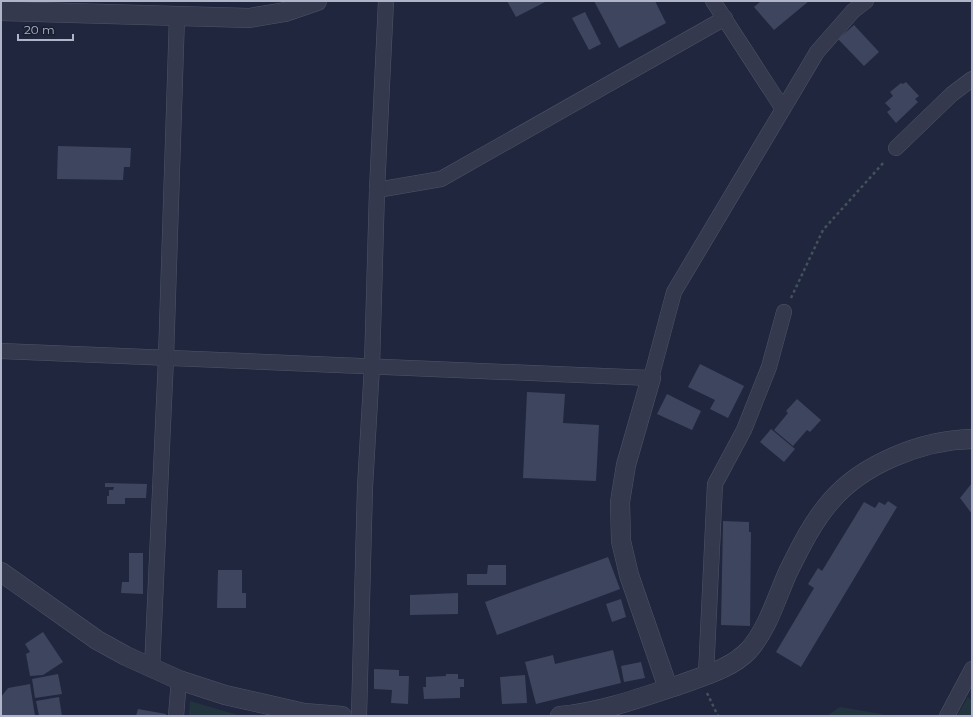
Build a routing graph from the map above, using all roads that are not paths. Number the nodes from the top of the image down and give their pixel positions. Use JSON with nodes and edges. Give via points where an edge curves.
{"nodes":[{"id":1,"x":317,"y":1,"type":"edge"},
{"id":2,"x":386,"y":1,"type":"edge"},
{"id":3,"x":713,"y":1,"type":"edge"},
{"id":4,"x":866,"y":1,"type":"edge"},
{"id":5,"x":1,"y":11,"type":"edge"},
{"id":6,"x":176,"y":16,"type":"junction"},
{"id":7,"x":725,"y":18,"type":"junction"},
{"id":8,"x":972,"y":79,"type":"edge"},
{"id":9,"x":783,"y":109,"type":"junction"},
{"id":10,"x":896,"y":148,"type":"road end"},
{"id":11,"x":377,"y":190,"type":"junction"},
{"id":12,"x":784,"y":312,"type":"road end"},
{"id":13,"x":1,"y":351,"type":"edge"},
{"id":14,"x":166,"y":358,"type":"junction"},
{"id":15,"x":372,"y":366,"type":"junction"},
{"id":16,"x":651,"y":378,"type":"junction"},
{"id":17,"x":972,"y":439,"type":"edge"},
{"id":18,"x":1,"y":572,"type":"edge"},
{"id":19,"x":152,"y":669,"type":"junction"},
{"id":20,"x":972,"y":669,"type":"edge"},
{"id":21,"x":703,"y":676,"type":"junction"},
{"id":22,"x":178,"y":680,"type":"junction"},
{"id":23,"x":968,"y":687,"type":"edge"},
{"id":24,"x":668,"y":688,"type":"junction"},
{"id":25,"x":176,"y":716,"type":"edge"},
{"id":26,"x":342,"y":716,"type":"edge"},
{"id":27,"x":359,"y":716,"type":"edge"},
{"id":28,"x":560,"y":716,"type":"edge"},
{"id":29,"x":947,"y":716,"type":"edge"}],
"edges":[{"from":1,"to":6,"type":"street","via":[[285,12],[249,18]]},
{"from":2,"to":11,"type":"street"},
{"from":3,"to":7,"type":"street"},
{"from":4,"to":9,"type":"street","via":[[853,11],[817,52]]},
{"from":5,"to":6,"type":"street"},
{"from":6,"to":14,"type":"street"},
{"from":7,"to":9,"type":"street"},
{"from":7,"to":11,"type":"street","via":[[441,179]]},
{"from":8,"to":10,"type":"street","via":[[952,94]]},
{"from":9,"to":16,"type":"street","via":[[674,292]]},
{"from":11,"to":15,"type":"street"},
{"from":12,"to":21,"type":"street","via":[[769,367],[744,430],[715,484]]},
{"from":13,"to":14,"type":"street"},
{"from":14,"to":15,"type":"street"},
{"from":14,"to":19,"type":"street"},
{"from":15,"to":16,"type":"street"},
{"from":15,"to":27,"type":"street","via":[[365,495]]},
{"from":16,"to":24,"type":"street","via":[[626,465],[620,502],[621,541],[629,576]]},
{"from":17,"to":21,"type":"street","via":[[959,439],[899,455],[869,469],[847,484],[808,532],[766,626],[748,650],[729,666]]},
{"from":18,"to":19,"type":"street","via":[[97,640]]},
{"from":19,"to":22,"type":"street"},
{"from":20,"to":23,"type":"street"},
{"from":21,"to":24,"type":"street"},
{"from":22,"to":25,"type":"street"},
{"from":22,"to":26,"type":"street","via":[[226,695],[304,713]]},
{"from":23,"to":29,"type":"street"},
{"from":24,"to":28,"type":"street","via":[[583,714]]}]}
